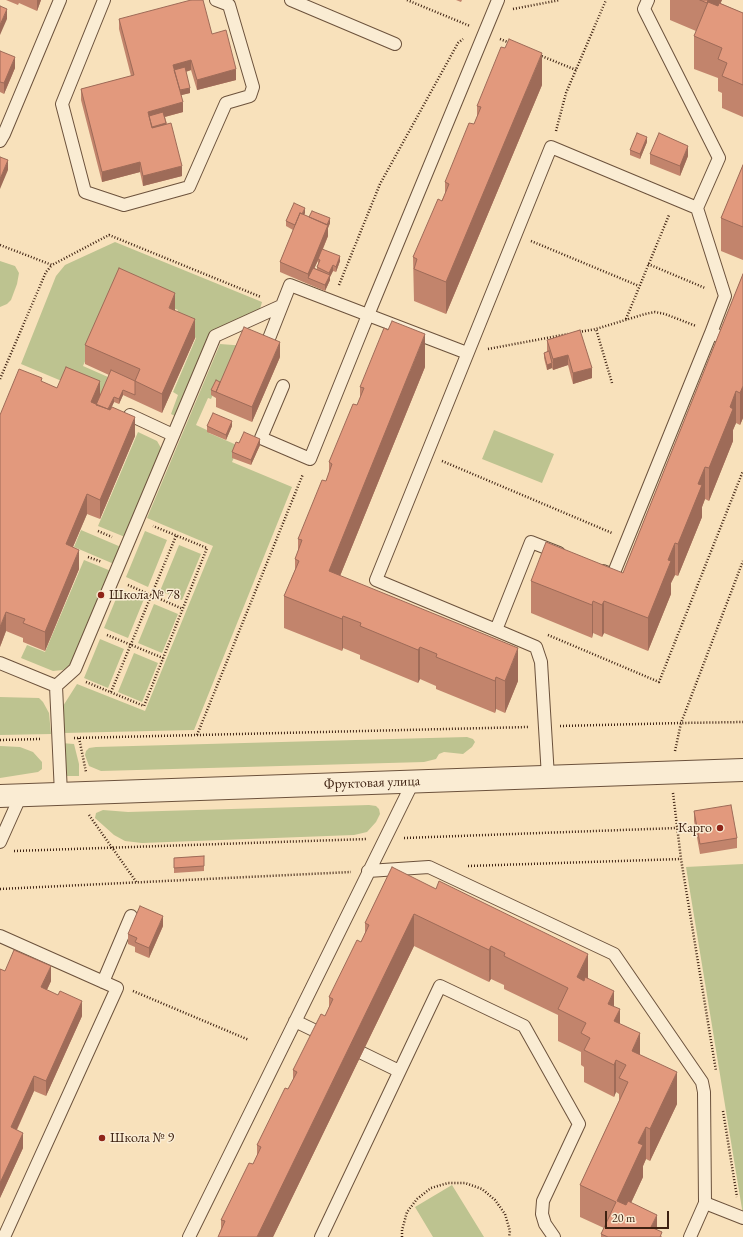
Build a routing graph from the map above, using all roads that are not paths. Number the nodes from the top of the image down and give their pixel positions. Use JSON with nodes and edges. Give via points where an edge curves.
{"nodes":[{"id":1,"x":60,"y":0,"type":"edge"},
{"id":2,"x":104,"y":0,"type":"edge"},
{"id":3,"x":216,"y":0,"type":"edge"},
{"id":4,"x":291,"y":0,"type":"edge"},
{"id":5,"x":498,"y":0,"type":"edge"},
{"id":6,"x":648,"y":0,"type":"edge"},
{"id":7,"x":395,"y":44,"type":"dead end"},
{"id":8,"x":0,"y":141,"type":"edge"},
{"id":9,"x":697,"y":208,"type":"junction"},
{"id":10,"x":282,"y":306,"type":"junction"},
{"id":11,"x":368,"y":315,"type":"junction"},
{"id":12,"x":711,"y":333,"type":"junction"},
{"id":13,"x":730,"y":340,"type":"edge"},
{"id":14,"x":268,"y":341,"type":"edge"},
{"id":15,"x":467,"y":353,"type":"junction"},
{"id":16,"x":283,"y":386,"type":"dead end"},
{"id":17,"x":130,"y":416,"type":"edge"},
{"id":18,"x":173,"y":435,"type":"junction"},
{"id":19,"x":568,"y":557,"type":"edge"},
{"id":20,"x":590,"y":566,"type":"edge"},
{"id":21,"x":496,"y":630,"type":"junction"},
{"id":22,"x":0,"y":663,"type":"edge"},
{"id":23,"x":56,"y":686,"type":"junction"},
{"id":24,"x":743,"y":770,"type":"edge"},
{"id":25,"x":548,"y":777,"type":"junction"},
{"id":26,"x":413,"y":782,"type":"junction"},
{"id":27,"x":61,"y":794,"type":"junction"},
{"id":28,"x":21,"y":795,"type":"junction"},
{"id":29,"x":0,"y":796,"type":"edge"},
{"id":30,"x":0,"y":842,"type":"edge"},
{"id":31,"x":368,"y":871,"type":"junction"},
{"id":32,"x":131,"y":916,"type":"dead end"},
{"id":33,"x":0,"y":936,"type":"edge"},
{"id":34,"x":103,"y":982,"type":"junction"},
{"id":35,"x":295,"y":1021,"type":"junction"},
{"id":36,"x":330,"y":1038,"type":"edge"},
{"id":37,"x":362,"y":1053,"type":"edge"},
{"id":38,"x":399,"y":1070,"type":"junction"},
{"id":39,"x":705,"y":1203,"type":"junction"},
{"id":40,"x":741,"y":1217,"type":"edge"},
{"id":41,"x":4,"y":1237,"type":"edge"},
{"id":42,"x":189,"y":1237,"type":"edge"},
{"id":43,"x":321,"y":1237,"type":"edge"},
{"id":44,"x":554,"y":1237,"type":"edge"},
{"id":45,"x":690,"y":1237,"type":"edge"}],
"edges":[{"from":1,"to":8,"type":"lane"},
{"from":2,"to":3,"type":"lane","via":[[62,104],[85,192],[124,205],[189,187],[226,103],[250,96],[253,88],[230,6]]},
{"from":4,"to":7,"type":"lane"},
{"from":5,"to":11,"type":"lane","via":[[493,13],[480,31]]},
{"from":6,"to":9,"type":"lane","via":[[644,9],[719,158]]},
{"from":9,"to":12,"type":"lane","via":[[725,296]]},
{"from":9,"to":15,"type":"lane","via":[[551,147]]},
{"from":10,"to":11,"type":"lane","via":[[290,285]]},
{"from":10,"to":14,"type":"lane"},
{"from":10,"to":18,"type":"lane","via":[[215,336]]},
{"from":11,"to":15,"type":"lane"},
{"from":11,"to":16,"type":"lane","via":[[310,459],[261,438]]},
{"from":12,"to":13,"type":"lane"},
{"from":12,"to":20,"type":"lane","via":[[613,574]]},
{"from":15,"to":21,"type":"lane","via":[[376,580]]},
{"from":17,"to":18,"type":"lane"},
{"from":18,"to":23,"type":"lane","via":[[75,669]]},
{"from":19,"to":21,"type":"lane","via":[[531,542]]},
{"from":21,"to":25,"type":"lane","via":[[536,647],[541,662]]},
{"from":22,"to":23,"type":"lane"},
{"from":23,"to":27,"type":"lane"},
{"from":24,"to":25,"type":"street","name":"Фруктовая улица"},
{"from":25,"to":26,"type":"street","name":"Фруктовая улица"},
{"from":26,"to":27,"type":"street","name":"Фруктовая улица"},
{"from":26,"to":31,"type":"lane"},
{"from":27,"to":28,"type":"street","name":"Фруктовая улица"},
{"from":28,"to":29,"type":"street","name":"Фруктовая улица"},
{"from":28,"to":30,"type":"lane"},
{"from":31,"to":35,"type":"lane"},
{"from":31,"to":39,"type":"lane","via":[[429,867],[614,954],[702,1082]]},
{"from":32,"to":34,"type":"lane"},
{"from":33,"to":34,"type":"lane"},
{"from":34,"to":41,"type":"lane","via":[[117,988]]},
{"from":35,"to":36,"type":"lane"},
{"from":35,"to":42,"type":"lane"},
{"from":37,"to":38,"type":"lane"},
{"from":38,"to":43,"type":"lane"},
{"from":38,"to":44,"type":"lane","via":[[440,986],[524,1026],[579,1124],[544,1201],[542,1214]]},
{"from":39,"to":40,"type":"lane"},
{"from":39,"to":45,"type":"lane"}]}
